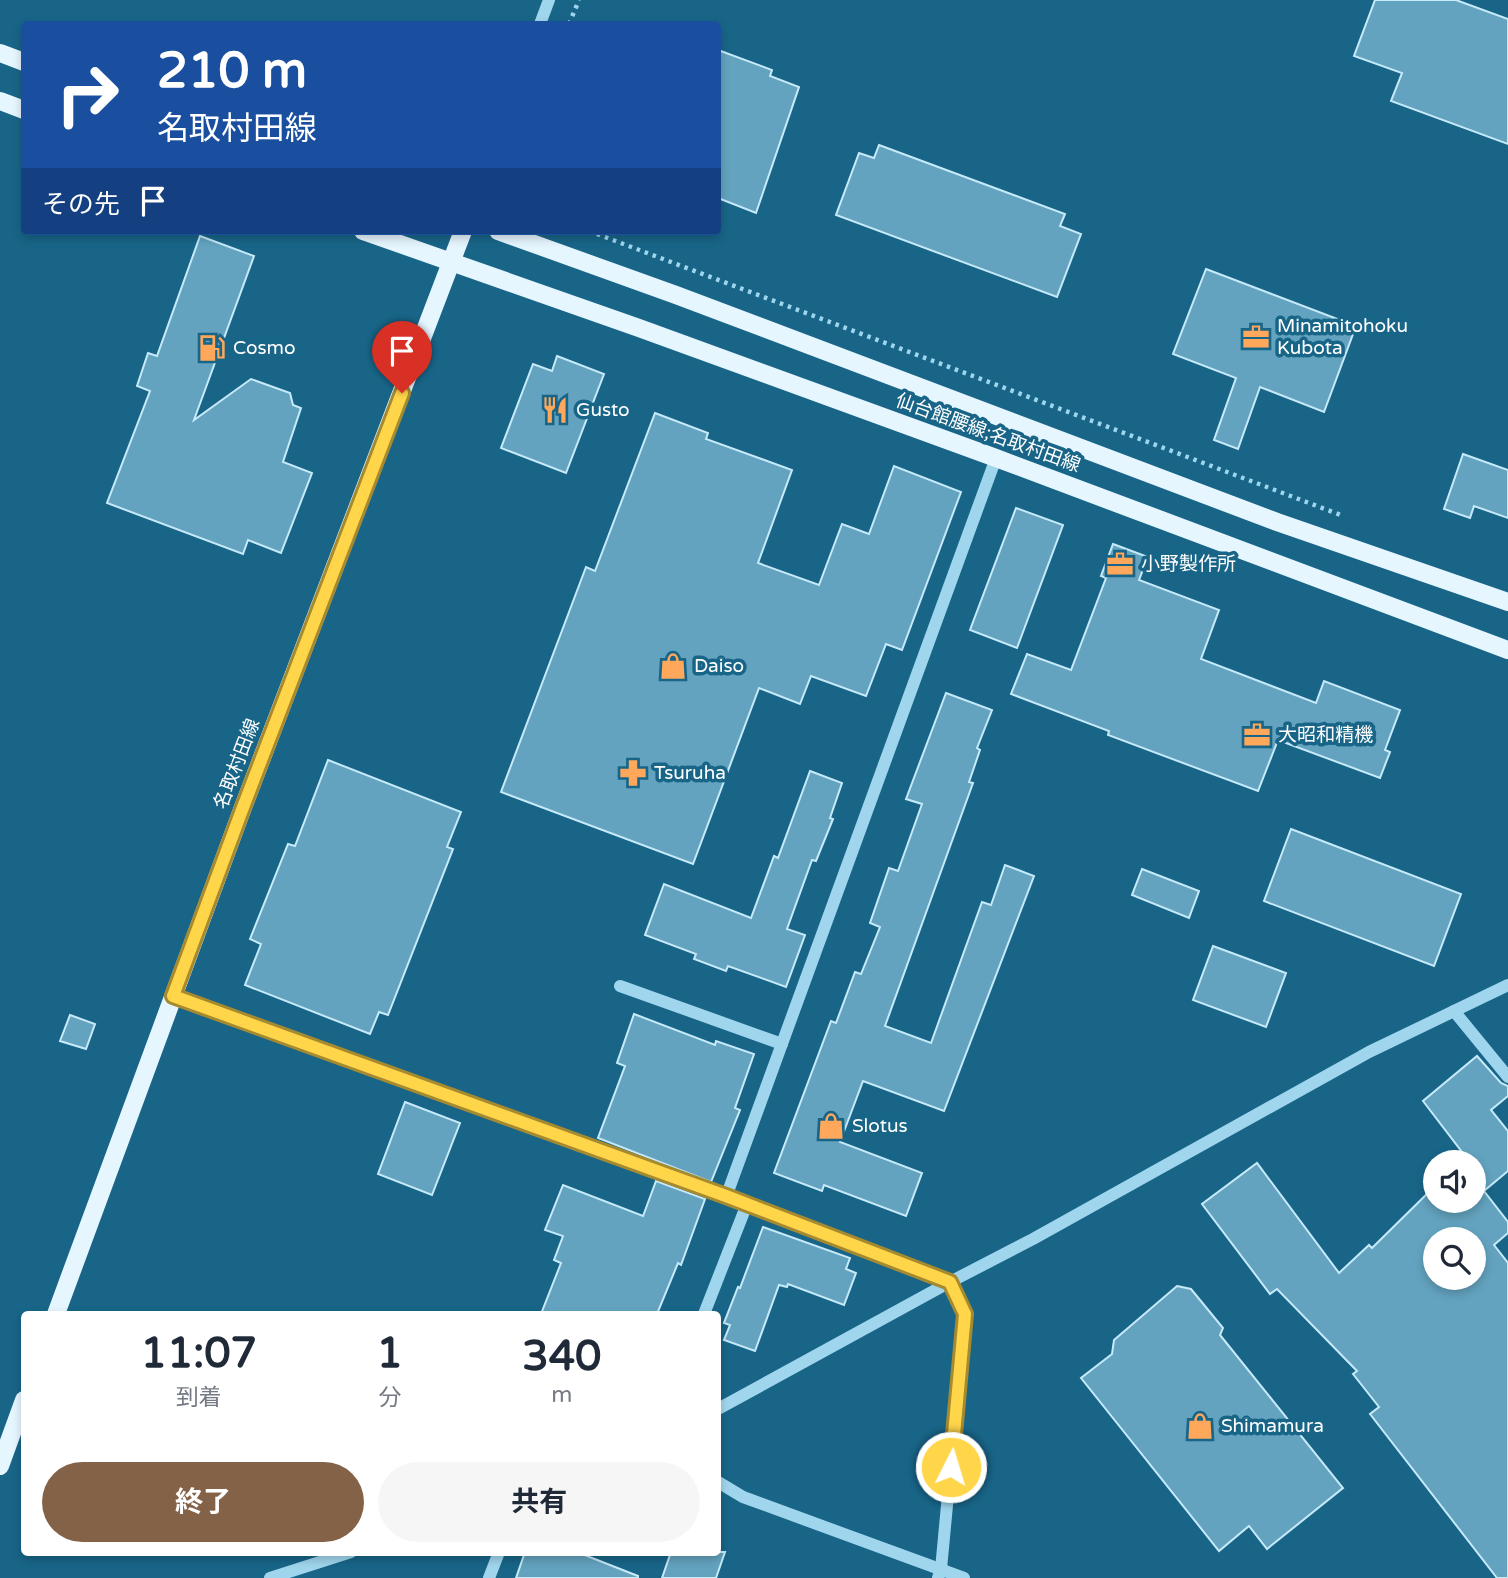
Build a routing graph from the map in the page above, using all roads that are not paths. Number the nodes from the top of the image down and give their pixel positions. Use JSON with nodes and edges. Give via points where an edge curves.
{"nodes":[{"id":1,"x":550,"y":0,"type":"edge"},
{"id":2,"x":541,"y":21,"type":"edge"},
{"id":3,"x":0,"y":53,"type":"edge"},
{"id":4,"x":21,"y":61,"type":"edge"},
{"id":5,"x":0,"y":101,"type":"edge"},
{"id":6,"x":21,"y":109,"type":"edge"},
{"id":7,"x":374,"y":235,"type":"edge"},
{"id":8,"x":462,"y":235,"type":"edge"},
{"id":9,"x":509,"y":235,"type":"edge"},
{"id":10,"x":451,"y":263,"type":"junction"},
{"id":11,"x":996,"y":458,"type":"junction"},
{"id":12,"x":1508,"y":602,"type":"edge"},
{"id":13,"x":1508,"y":650,"type":"edge"},
{"id":14,"x":1508,"y":985,"type":"edge"},
{"id":15,"x":620,"y":986,"type":"dead end"},
{"id":16,"x":173,"y":996,"type":"junction"},
{"id":17,"x":1454,"y":1011,"type":"junction"},
{"id":18,"x":782,"y":1044,"type":"junction"},
{"id":19,"x":1508,"y":1077,"type":"edge"},
{"id":20,"x":726,"y":1196,"type":"junction"},
{"id":21,"x":747,"y":1204,"type":"junction"},
{"id":22,"x":950,"y":1282,"type":"junction"},
{"id":23,"x":57,"y":1311,"type":"edge"},
{"id":24,"x":705,"y":1311,"type":"edge"},
{"id":25,"x":721,"y":1407,"type":"edge"},
{"id":26,"x":21,"y":1408,"type":"edge"},
{"id":27,"x":0,"y":1466,"type":"edge"},
{"id":28,"x":721,"y":1484,"type":"edge"},
{"id":29,"x":339,"y":1556,"type":"edge"},
{"id":30,"x":497,"y":1556,"type":"edge"},
{"id":31,"x":939,"y":1574,"type":"edge"},
{"id":32,"x":270,"y":1578,"type":"edge"},
{"id":33,"x":489,"y":1578,"type":"edge"},
{"id":34,"x":964,"y":1578,"type":"edge"}],
"edges":[{"from":1,"to":2,"type":"street"},
{"from":3,"to":4,"type":"main road"},
{"from":5,"to":6,"type":"main road"},
{"from":7,"to":10,"type":"main road","name":"仙台館腰線;名取村田線"},
{"from":8,"to":10,"type":"main road","name":"名取村田線"},
{"from":9,"to":12,"type":"main road","name":"仙台館腰線;名取村田線","via":[[1277,522]]},
{"from":10,"to":11,"type":"main road","name":"仙台館腰線;名取村田線"},
{"from":10,"to":16,"type":"main road","name":"名取村田線"},
{"from":11,"to":13,"type":"main road","name":"仙台館腰線;名取村田線"},
{"from":11,"to":18,"type":"street"},
{"from":14,"to":17,"type":"street"},
{"from":15,"to":18,"type":"street"},
{"from":16,"to":20,"type":"street"},
{"from":16,"to":23,"type":"main road","name":"名取村田線"},
{"from":17,"to":19,"type":"street"},
{"from":17,"to":22,"type":"street","via":[[1369,1052]]},
{"from":18,"to":20,"type":"street"},
{"from":20,"to":21,"type":"street"},
{"from":21,"to":22,"type":"street"},
{"from":21,"to":24,"type":"street"},
{"from":22,"to":25,"type":"street"},
{"from":22,"to":31,"type":"street","via":[[965,1314]]},
{"from":26,"to":27,"type":"main road"},
{"from":28,"to":31,"type":"street","via":[[743,1497]]},
{"from":29,"to":32,"type":"street"},
{"from":30,"to":33,"type":"street"},
{"from":31,"to":34,"type":"street"}]}
